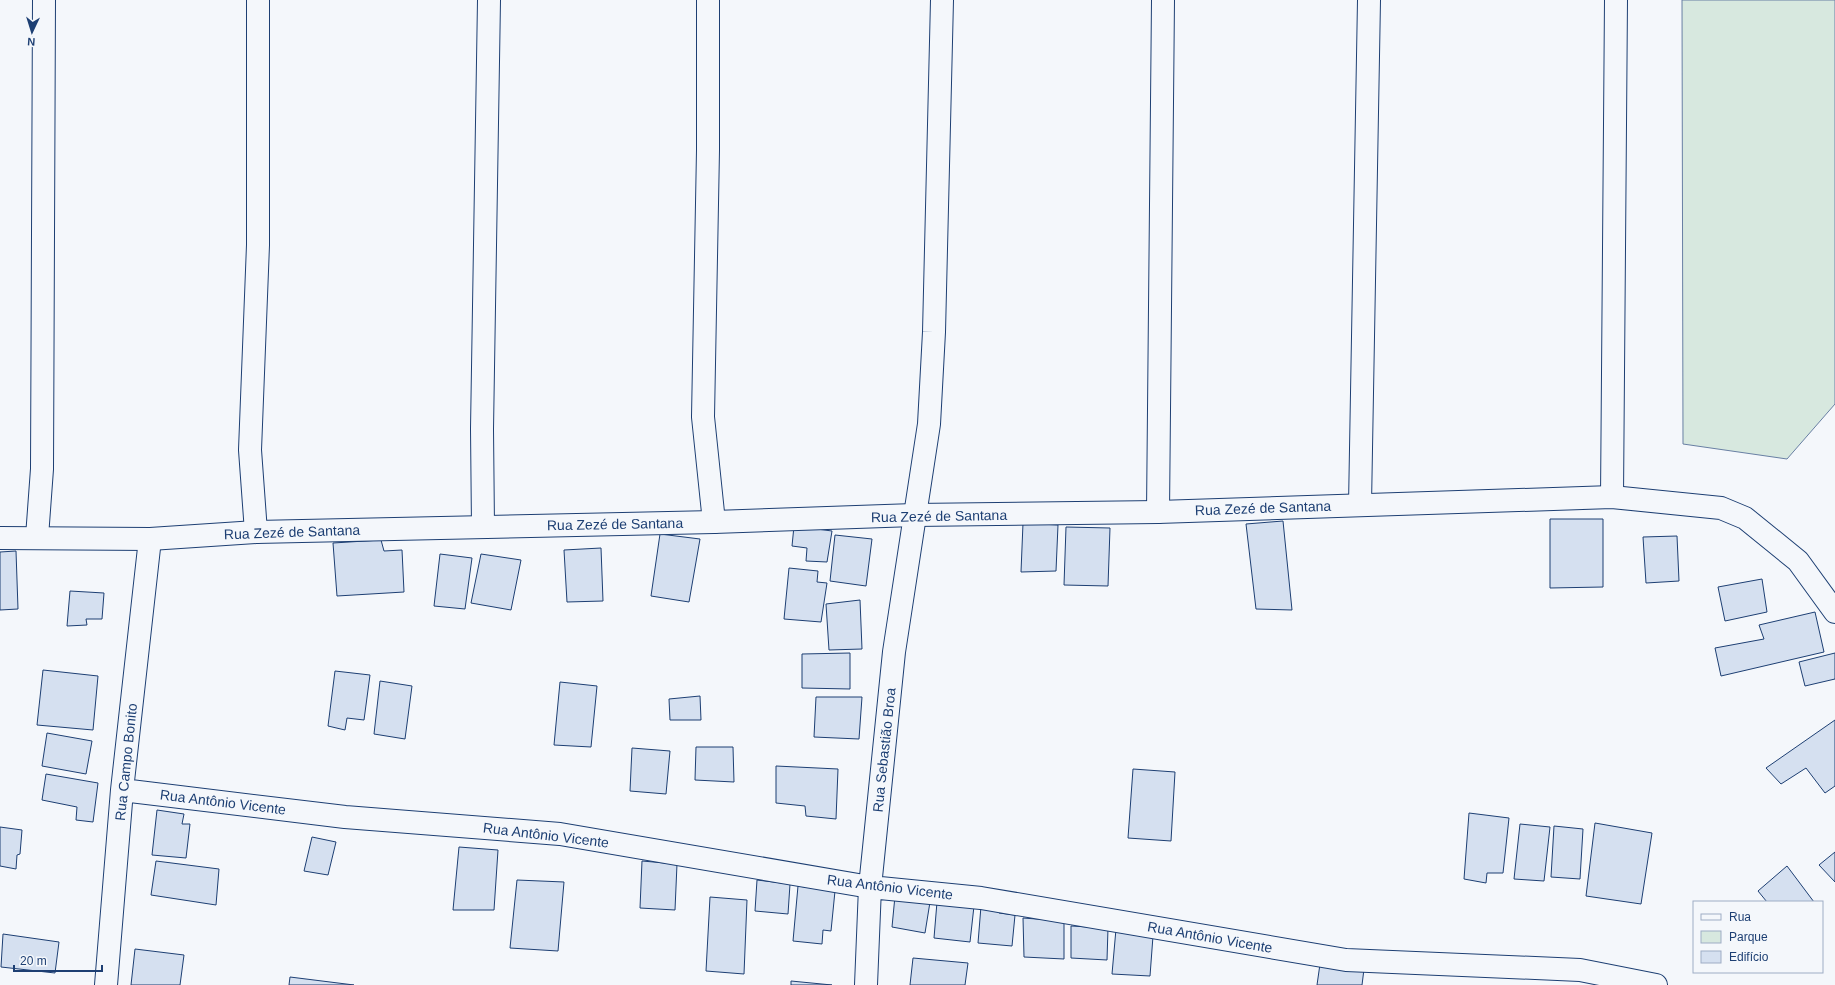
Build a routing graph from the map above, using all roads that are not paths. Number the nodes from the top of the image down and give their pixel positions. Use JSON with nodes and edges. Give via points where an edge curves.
{"nodes":[{"id":1,"x":44,"y":0,"type":"edge"},
{"id":2,"x":258,"y":0,"type":"edge"},
{"id":3,"x":489,"y":0,"type":"edge"},
{"id":4,"x":708,"y":0,"type":"edge"},
{"id":5,"x":942,"y":0,"type":"edge"},
{"id":6,"x":1163,"y":0,"type":"edge"},
{"id":7,"x":1369,"y":0,"type":"edge"},
{"id":8,"x":1616,"y":0,"type":"edge"},
{"id":9,"x":1612,"y":497,"type":"junction"},
{"id":10,"x":1360,"y":505,"type":"junction"},
{"id":11,"x":1158,"y":512,"type":"junction"},
{"id":12,"x":914,"y":515,"type":"junction"},
{"id":13,"x":714,"y":522,"type":"junction"},
{"id":14,"x":483,"y":527,"type":"junction"},
{"id":15,"x":256,"y":532,"type":"junction"},
{"id":16,"x":37,"y":537,"type":"junction"},
{"id":17,"x":0,"y":538,"type":"edge"},
{"id":18,"x":150,"y":539,"type":"junction"},
{"id":19,"x":1835,"y":612,"type":"edge"},
{"id":20,"x":122,"y":790,"type":"junction"},
{"id":21,"x":870,"y":887,"type":"junction"},
{"id":22,"x":106,"y":985,"type":"edge"},
{"id":23,"x":866,"y":985,"type":"edge"},
{"id":24,"x":1656,"y":985,"type":"edge"}],
"edges":[{"from":1,"to":16,"type":"street","via":[[42,469]]},
{"from":2,"to":15,"type":"street","via":[[258,245],[250,450]]},
{"from":3,"to":14,"type":"street","via":[[482,428]]},
{"from":4,"to":13,"type":"street","via":[[703,417]]},
{"from":5,"to":12,"type":"street","name":"Rua Sebastião Broa","via":[[934,332],[929,424]]},
{"from":6,"to":11,"type":"street"},
{"from":7,"to":10,"type":"street"},
{"from":8,"to":9,"type":"street"},
{"from":9,"to":10,"type":"street","name":"Rua Zezé de Santana"},
{"from":9,"to":19,"type":"street","name":"Rua Zezé de Santana","via":[[1721,508],[1746,518],[1798,561]]},
{"from":10,"to":11,"type":"street","name":"Rua Zezé de Santana"},
{"from":11,"to":12,"type":"street","name":"Rua Zezé de Santana"},
{"from":12,"to":13,"type":"street","name":"Rua Zezé de Santana"},
{"from":12,"to":21,"type":"street","name":"Rua Sebastião Broa","via":[[894,652]]},
{"from":13,"to":14,"type":"street","name":"Rua Zezé de Santana"},
{"from":14,"to":15,"type":"street","name":"Rua Zezé de Santana"},
{"from":15,"to":18,"type":"street","name":"Rua Zezé de Santana"},
{"from":16,"to":17,"type":"street","name":"Rua Zezé de Santana"},
{"from":16,"to":18,"type":"street","name":"Rua Zezé de Santana"},
{"from":18,"to":20,"type":"street","name":"Rua Campo Bonito"},
{"from":20,"to":21,"type":"street","name":"Rua Antônio Vicente","via":[[345,817],[560,834]]},
{"from":20,"to":22,"type":"street","name":"Rua Campo Bonito"},
{"from":21,"to":23,"type":"street","name":"Rua Sebastião Broa"},
{"from":21,"to":24,"type":"street","name":"Rua Antônio Vicente","via":[[981,898],[1346,960],[1580,970]]}]}
